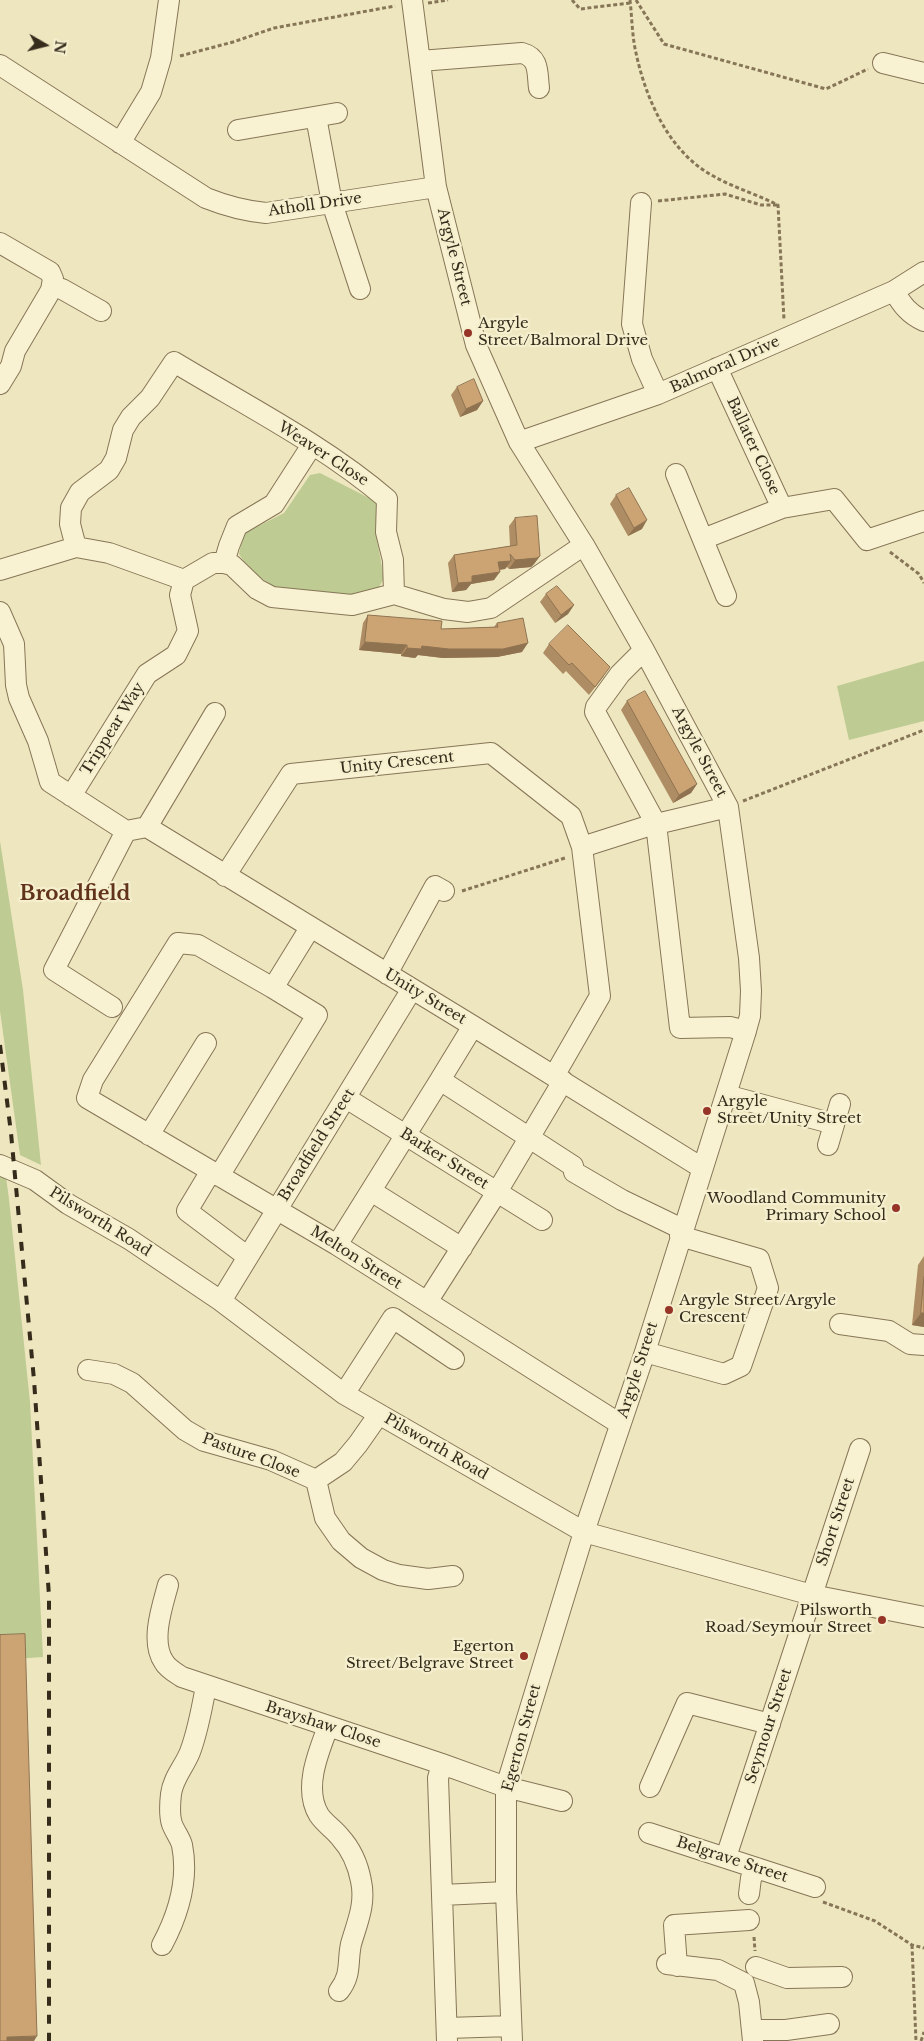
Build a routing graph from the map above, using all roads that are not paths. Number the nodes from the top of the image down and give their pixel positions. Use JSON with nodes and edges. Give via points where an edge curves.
{"nodes":[{"id":1,"x":169,"y":0,"type":"edge"},
{"id":2,"x":412,"y":2,"type":"edge"},
{"id":3,"x":420,"y":61,"type":"junction"},
{"id":4,"x":883,"y":63,"type":"road end"},
{"id":5,"x":0,"y":65,"type":"edge"},
{"id":6,"x":924,"y":73,"type":"edge"},
{"id":7,"x":539,"y":88,"type":"dead end"},
{"id":8,"x":337,"y":113,"type":"dead end"},
{"id":9,"x":316,"y":117,"type":"junction"},
{"id":10,"x":238,"y":130,"type":"dead end"},
{"id":11,"x":120,"y":143,"type":"junction"},
{"id":12,"x":436,"y":187,"type":"junction"},
{"id":13,"x":332,"y":203,"type":"junction"},
{"id":14,"x":641,"y":203,"type":"road end"},
{"id":15,"x":0,"y":243,"type":"edge"},
{"id":16,"x":924,"y":272,"type":"edge"},
{"id":17,"x":52,"y":286,"type":"junction"},
{"id":18,"x":360,"y":289,"type":"dead end"},
{"id":19,"x":894,"y":291,"type":"junction"},
{"id":20,"x":101,"y":311,"type":"dead end"},
{"id":21,"x":924,"y":321,"type":"edge"},
{"id":22,"x":717,"y":368,"type":"junction"},
{"id":23,"x":0,"y":384,"type":"edge"},
{"id":24,"x":658,"y":394,"type":"junction"},
{"id":25,"x":519,"y":442,"type":"junction"},
{"id":26,"x":312,"y":444,"type":"junction"},
{"id":27,"x":676,"y":474,"type":"dead end"},
{"id":28,"x":782,"y":508,"type":"junction"},
{"id":29,"x":924,"y":521,"type":"edge"},
{"id":30,"x":703,"y":539,"type":"junction"},
{"id":31,"x":584,"y":546,"type":"junction"},
{"id":32,"x":76,"y":547,"type":"junction"},
{"id":33,"x":224,"y":563,"type":"junction"},
{"id":34,"x":0,"y":570,"type":"edge"},
{"id":35,"x":184,"y":580,"type":"junction"},
{"id":36,"x":394,"y":594,"type":"junction"},
{"id":37,"x":726,"y":596,"type":"dead end"},
{"id":38,"x":0,"y":612,"type":"edge"},
{"id":39,"x":644,"y":650,"type":"junction"},
{"id":40,"x":214,"y":713,"type":"dead end"},
{"id":41,"x":71,"y":796,"type":"junction"},
{"id":42,"x":728,"y":807,"type":"junction"},
{"id":43,"x":656,"y":824,"type":"junction"},
{"id":44,"x":146,"y":827,"type":"junction"},
{"id":45,"x":126,"y":831,"type":"junction"},
{"id":46,"x":582,"y":850,"type":"junction"},
{"id":47,"x":225,"y":876,"type":"junction"},
{"id":48,"x":444,"y":891,"type":"road end"},
{"id":49,"x":310,"y":928,"type":"junction"},
{"id":50,"x":387,"y":974,"type":"junction"},
{"id":51,"x":273,"y":988,"type":"junction"},
{"id":52,"x":412,"y":990,"type":"junction"},
{"id":53,"x":112,"y":1006,"type":"dead end"},
{"id":54,"x":474,"y":1026,"type":"junction"},
{"id":55,"x":746,"y":1031,"type":"junction"},
{"id":56,"x":206,"y":1043,"type":"dead end"},
{"id":57,"x":558,"y":1079,"type":"junction"},
{"id":58,"x":440,"y":1080,"type":"junction"},
{"id":59,"x":726,"y":1095,"type":"junction"},
{"id":60,"x":346,"y":1098,"type":"junction"},
{"id":61,"x":840,"y":1104,"type":"dead end"},
{"id":62,"x":834,"y":1124,"type":"junction"},
{"id":63,"x":149,"y":1135,"type":"junction"},
{"id":64,"x":406,"y":1135,"type":"junction"},
{"id":65,"x":529,"y":1138,"type":"junction"},
{"id":66,"x":828,"y":1145,"type":"dead end"},
{"id":67,"x":0,"y":1165,"type":"edge"},
{"id":68,"x":702,"y":1168,"type":"junction"},
{"id":69,"x":215,"y":1174,"type":"junction"},
{"id":70,"x":371,"y":1191,"type":"junction"},
{"id":71,"x":497,"y":1192,"type":"junction"},
{"id":72,"x":277,"y":1210,"type":"junction"},
{"id":73,"x":542,"y":1220,"type":"dead end"},
{"id":74,"x":681,"y":1232,"type":"junction"},
{"id":75,"x":337,"y":1245,"type":"junction"},
{"id":76,"x":462,"y":1248,"type":"junction"},
{"id":77,"x":248,"y":1256,"type":"junction"},
{"id":78,"x":221,"y":1301,"type":"junction"},
{"id":79,"x":427,"y":1302,"type":"junction"},
{"id":80,"x":840,"y":1324,"type":"dead end"},
{"id":81,"x":924,"y":1345,"type":"edge"},
{"id":82,"x":645,"y":1352,"type":"junction"},
{"id":83,"x":454,"y":1359,"type":"dead end"},
{"id":84,"x":88,"y":1370,"type":"dead end"},
{"id":85,"x":344,"y":1394,"type":"junction"},
{"id":86,"x":379,"y":1414,"type":"junction"},
{"id":87,"x":620,"y":1424,"type":"junction"},
{"id":88,"x":860,"y":1449,"type":"dead end"},
{"id":89,"x":316,"y":1480,"type":"junction"},
{"id":90,"x":584,"y":1532,"type":"junction"},
{"id":91,"x":453,"y":1576,"type":"dead end"},
{"id":92,"x":168,"y":1585,"type":"dead end"},
{"id":93,"x":812,"y":1595,"type":"junction"},
{"id":94,"x":924,"y":1617,"type":"edge"},
{"id":95,"x":206,"y":1686,"type":"junction"},
{"id":96,"x":770,"y":1724,"type":"junction"},
{"id":97,"x":328,"y":1727,"type":"junction"},
{"id":98,"x":442,"y":1764,"type":"junction"},
{"id":99,"x":506,"y":1787,"type":"junction"},
{"id":100,"x":650,"y":1787,"type":"dead end"},
{"id":101,"x":562,"y":1801,"type":"dead end"},
{"id":102,"x":649,"y":1833,"type":"dead end"},
{"id":103,"x":726,"y":1857,"type":"junction"},
{"id":104,"x":757,"y":1868,"type":"junction"},
{"id":105,"x":815,"y":1887,"type":"road end"},
{"id":106,"x":506,"y":1892,"type":"junction"},
{"id":107,"x":749,"y":1894,"type":"dead end"},
{"id":108,"x":442,"y":1895,"type":"junction"},
{"id":109,"x":749,"y":1920,"type":"dead end"},
{"id":110,"x":162,"y":1944,"type":"dead end"},
{"id":111,"x":756,"y":1968,"type":"dead end"},
{"id":112,"x":842,"y":1977,"type":"dead end"},
{"id":113,"x":339,"y":1991,"type":"dead end"},
{"id":114,"x":829,"y":2024,"type":"dead end"},
{"id":115,"x":512,"y":2034,"type":"edge"},
{"id":116,"x":447,"y":2035,"type":"edge"},
{"id":117,"x":753,"y":2035,"type":"edge"}],
"edges":[{"from":1,"to":11,"type":"street","via":[[161,58],[151,92]]},
{"from":2,"to":3,"type":"street","name":"Argyle Street"},
{"from":3,"to":7,"type":"street","via":[[522,53],[533,57],[536,62]]},
{"from":3,"to":12,"type":"street","name":"Argyle Street"},
{"from":4,"to":6,"type":"street"},
{"from":5,"to":11,"type":"street","name":"Atholl Drive"},
{"from":8,"to":9,"type":"street"},
{"from":9,"to":10,"type":"street"},
{"from":9,"to":13,"type":"street"},
{"from":11,"to":13,"type":"street","name":"Atholl Drive","via":[[206,198],[228,206],[266,213]]},
{"from":12,"to":13,"type":"street","name":"Atholl Drive"},
{"from":12,"to":25,"type":"street","name":"Argyle Street","via":[[476,344]]},
{"from":13,"to":18,"type":"street"},
{"from":14,"to":24,"type":"street","via":[[632,324],[642,359]]},
{"from":15,"to":17,"type":"street","via":[[50,272]]},
{"from":16,"to":19,"type":"street","name":"Balmoral Drive"},
{"from":17,"to":20,"type":"street"},
{"from":17,"to":23,"type":"street"},
{"from":19,"to":21,"type":"street","via":[[903,307]]},
{"from":19,"to":22,"type":"street","name":"Balmoral Drive"},
{"from":22,"to":24,"type":"street","name":"Balmoral Drive"},
{"from":22,"to":28,"type":"street","name":"Ballater Close"},
{"from":24,"to":25,"type":"street","name":"Balmoral Drive"},
{"from":25,"to":31,"type":"street","name":"Argyle Street"},
{"from":26,"to":32,"type":"street","name":"Weaver Close","via":[[174,362],[123,430],[116,458],[109,470],[80,492],[71,508],[70,524]]},
{"from":26,"to":33,"type":"street","via":[[274,504],[237,526]]},
{"from":26,"to":36,"type":"street","name":"Weaver Close","via":[[387,499],[386,532],[393,560]]},
{"from":27,"to":30,"type":"street"},
{"from":28,"to":29,"type":"street","name":"Ballater Close","via":[[834,499],[867,540]]},
{"from":28,"to":30,"type":"street"},
{"from":30,"to":37,"type":"street"},
{"from":31,"to":36,"type":"street","via":[[492,608],[468,612],[444,609]]},
{"from":31,"to":39,"type":"street","name":"Argyle Street"},
{"from":32,"to":34,"type":"street"},
{"from":32,"to":35,"type":"street","via":[[109,553]]},
{"from":33,"to":35,"type":"street","via":[[213,563]]},
{"from":33,"to":36,"type":"street","via":[[232,565],[257,589],[272,597],[352,605]]},
{"from":35,"to":41,"type":"street","name":"Trippear Way","via":[[180,595],[188,631],[176,655],[147,674]]},
{"from":38,"to":41,"type":"street","via":[[14,644],[19,698],[38,741],[50,782]]},
{"from":39,"to":42,"type":"street","name":"Argyle Street"},
{"from":39,"to":43,"type":"street","via":[[620,674],[595,712]]},
{"from":40,"to":44,"type":"street"},
{"from":41,"to":45,"type":"street"},
{"from":42,"to":43,"type":"street"},
{"from":42,"to":55,"type":"street","name":"Argyle Street","via":[[752,992]]},
{"from":43,"to":46,"type":"street"},
{"from":43,"to":55,"type":"street","via":[[680,1028],[730,1027]]},
{"from":44,"to":45,"type":"street"},
{"from":44,"to":47,"type":"street","name":"Unity Street"},
{"from":45,"to":53,"type":"street","via":[[54,970]]},
{"from":46,"to":47,"type":"street","name":"Unity Crescent","via":[[571,816],[492,753],[291,774]]},
{"from":46,"to":57,"type":"street","name":"Unity Crescent","via":[[600,996]]},
{"from":47,"to":49,"type":"street","name":"Unity Street"},
{"from":48,"to":50,"type":"street","via":[[436,886]]},
{"from":49,"to":50,"type":"street","name":"Unity Street"},
{"from":49,"to":51,"type":"street"},
{"from":50,"to":52,"type":"street","name":"Unity Street"},
{"from":51,"to":63,"type":"street","name":"Melton Street","via":[[198,945],[178,943],[93,1080],[87,1098]]},
{"from":51,"to":69,"type":"street","via":[[317,1015]]},
{"from":52,"to":54,"type":"street","name":"Unity Street"},
{"from":52,"to":60,"type":"street","name":"Broadfield Street"},
{"from":54,"to":57,"type":"street","name":"Unity Street"},
{"from":54,"to":58,"type":"street"},
{"from":55,"to":59,"type":"street","name":"Argyle Street"},
{"from":56,"to":63,"type":"street"},
{"from":57,"to":65,"type":"street","name":"Unity Crescent"},
{"from":57,"to":68,"type":"street","name":"Unity Street"},
{"from":58,"to":64,"type":"street"},
{"from":58,"to":65,"type":"street"},
{"from":59,"to":62,"type":"street"},
{"from":59,"to":68,"type":"street","name":"Argyle Street"},
{"from":60,"to":64,"type":"street","name":"Barker Street"},
{"from":60,"to":72,"type":"street","name":"Broadfield Street"},
{"from":61,"to":62,"type":"street"},
{"from":62,"to":66,"type":"street"},
{"from":63,"to":69,"type":"street","name":"Melton Street"},
{"from":64,"to":70,"type":"street"},
{"from":64,"to":71,"type":"street","name":"Barker Street"},
{"from":65,"to":71,"type":"street","name":"Unity Crescent"},
{"from":65,"to":74,"type":"street","via":[[573,1166],[574,1172]]},
{"from":67,"to":78,"type":"street","name":"Pilsworth Road","via":[[35,1180]]},
{"from":68,"to":74,"type":"street","name":"Argyle Street"},
{"from":69,"to":72,"type":"street","name":"Melton Street"},
{"from":69,"to":77,"type":"street","via":[[187,1211]]},
{"from":70,"to":75,"type":"street"},
{"from":70,"to":76,"type":"street"},
{"from":71,"to":73,"type":"street","name":"Barker Street"},
{"from":71,"to":76,"type":"street","name":"Unity Crescent"},
{"from":72,"to":75,"type":"street","name":"Melton Street"},
{"from":72,"to":77,"type":"street","name":"Broadfield Street"},
{"from":74,"to":82,"type":"street","name":"Argyle Street"},
{"from":74,"to":82,"type":"street","via":[[759,1259],[768,1288],[741,1366],[724,1374]]},
{"from":75,"to":79,"type":"street","name":"Melton Street"},
{"from":76,"to":79,"type":"street","name":"Unity Crescent"},
{"from":77,"to":78,"type":"street","name":"Broadfield Street"},
{"from":78,"to":85,"type":"street","name":"Pilsworth Road"},
{"from":79,"to":87,"type":"street","name":"Melton Street"},
{"from":80,"to":81,"type":"street","via":[[889,1331],[910,1344]]},
{"from":82,"to":87,"type":"street","name":"Argyle Street"},
{"from":83,"to":85,"type":"street","via":[[393,1318]]},
{"from":84,"to":89,"type":"street","name":"Pasture Close","via":[[124,1378],[140,1388],[185,1430],[204,1441],[271,1460]]},
{"from":85,"to":86,"type":"street","name":"Pilsworth Road"},
{"from":86,"to":89,"type":"street","via":[[342,1462]]},
{"from":86,"to":90,"type":"street","name":"Pilsworth Road"},
{"from":87,"to":90,"type":"street","name":"Argyle Street"},
{"from":88,"to":93,"type":"street","name":"Short Street"},
{"from":89,"to":91,"type":"street","via":[[325,1518],[342,1541],[361,1558],[399,1575],[428,1579]]},
{"from":90,"to":93,"type":"street","name":"Pilsworth Road"},
{"from":90,"to":99,"type":"street","name":"Egerton Street"},
{"from":92,"to":95,"type":"street","name":"Brayshaw Close","via":[[158,1632],[160,1654],[171,1670]]},
{"from":93,"to":94,"type":"street","name":"Pilsworth Road"},
{"from":93,"to":96,"type":"street","name":"Seymour Street"},
{"from":95,"to":97,"type":"street","name":"Brayshaw Close"},
{"from":95,"to":110,"type":"street","via":[[196,1737],[172,1785],[170,1810],[172,1824],[182,1844],[183,1880],[174,1922]]},
{"from":96,"to":100,"type":"street","via":[[687,1703]]},
{"from":96,"to":103,"type":"street","name":"Seymour Street"},
{"from":97,"to":98,"type":"street","name":"Brayshaw Close"},
{"from":97,"to":113,"type":"street","via":[[314,1769],[314,1800],[319,1815],[339,1835],[354,1858],[362,1897],[349,1953],[347,1981]]},
{"from":98,"to":99,"type":"street","name":"Brayshaw Close"},
{"from":98,"to":108,"type":"street","via":[[438,1778]]},
{"from":99,"to":101,"type":"street","name":"Brayshaw Close"},
{"from":99,"to":106,"type":"street","name":"Egerton Street"},
{"from":102,"to":103,"type":"street","name":"Belgrave Street"},
{"from":103,"to":104,"type":"street","name":"Belgrave Street"},
{"from":104,"to":105,"type":"street","name":"Belgrave Street"},
{"from":104,"to":107,"type":"street","via":[[751,1878]]},
{"from":106,"to":108,"type":"street"},
{"from":106,"to":115,"type":"street","name":"Egerton Street"},
{"from":108,"to":116,"type":"street"},
{"from":109,"to":117,"type":"street","via":[[674,1925],[672,1965],[718,1970],[744,1982]]},
{"from":111,"to":112,"type":"street","via":[[787,1978]]},
{"from":114,"to":117,"type":"street"},
{"from":115,"to":116,"type":"street"}]}
